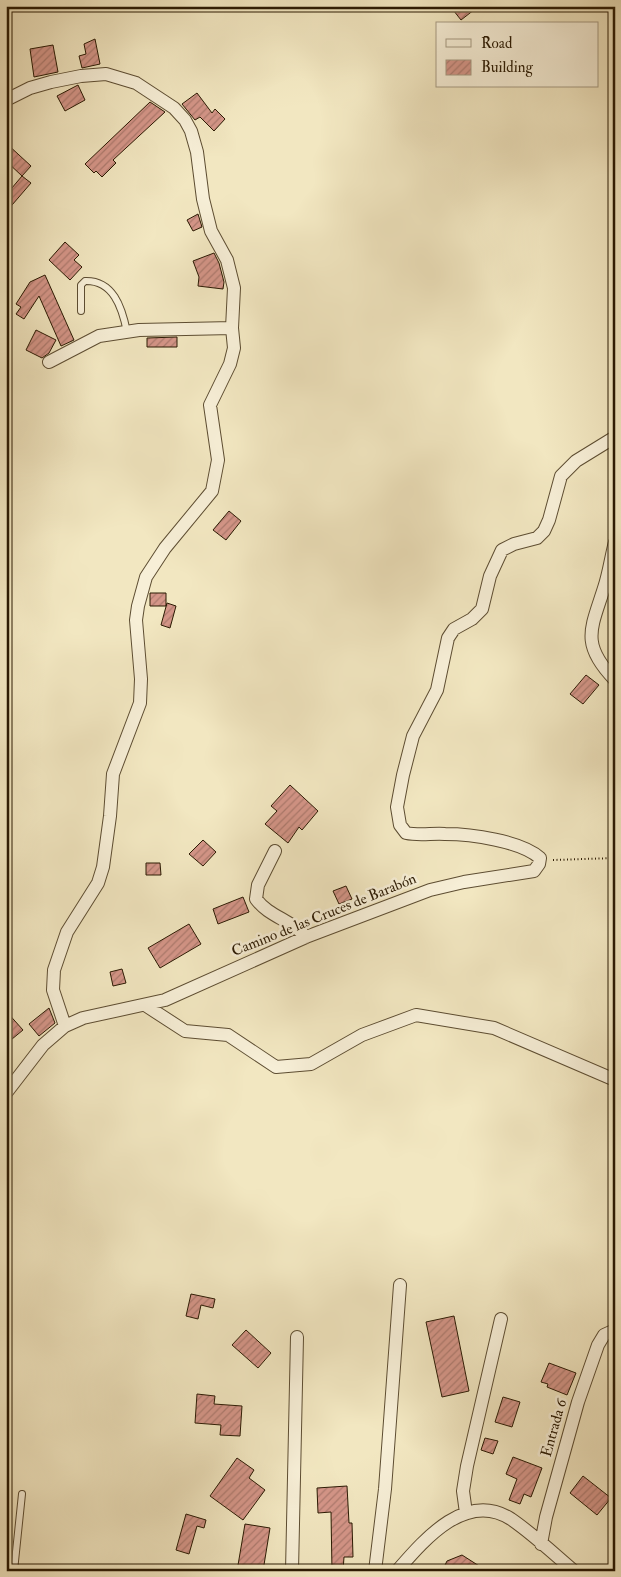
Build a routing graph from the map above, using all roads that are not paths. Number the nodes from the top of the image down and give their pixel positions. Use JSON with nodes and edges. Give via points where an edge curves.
{"nodes":[{"id":1,"x":6,"y":100,"type":"edge"},
{"id":2,"x":81,"y":311,"type":"dead end"},
{"id":3,"x":232,"y":328,"type":"junction"},
{"id":4,"x":127,"y":332,"type":"junction"},
{"id":5,"x":49,"y":362,"type":"dead end"},
{"id":6,"x":615,"y":437,"type":"edge"},
{"id":7,"x":615,"y":542,"type":"edge"},
{"id":8,"x":615,"y":680,"type":"edge"},
{"id":9,"x":275,"y":851,"type":"dead end"},
{"id":10,"x":306,"y":937,"type":"junction"},
{"id":11,"x":145,"y":1005,"type":"junction"},
{"id":12,"x":65,"y":1026,"type":"junction"},
{"id":13,"x":615,"y":1080,"type":"edge"},
{"id":14,"x":6,"y":1093,"type":"edge"},
{"id":15,"x":400,"y":1285,"type":"dead end"},
{"id":16,"x":501,"y":1319,"type":"dead end"},
{"id":17,"x":615,"y":1330,"type":"edge"},
{"id":18,"x":297,"y":1337,"type":"dead end"},
{"id":19,"x":22,"y":1494,"type":"dead end"},
{"id":20,"x":466,"y":1513,"type":"junction"},
{"id":21,"x":541,"y":1544,"type":"junction"},
{"id":22,"x":14,"y":1571,"type":"edge"},
{"id":23,"x":292,"y":1571,"type":"edge"},
{"id":24,"x":375,"y":1571,"type":"edge"},
{"id":25,"x":397,"y":1571,"type":"edge"},
{"id":26,"x":574,"y":1571,"type":"edge"}],
"edges":[{"from":1,"to":3,"type":"street","via":[[51,82],[106,74],[150,90],[185,120],[197,152],[211,231],[227,260],[234,288]]},
{"from":2,"to":4,"type":"lane","via":[[81,285],[85,281],[95,281],[105,285],[112,291]]},
{"from":3,"to":4,"type":"street"},
{"from":3,"to":12,"type":"street","via":[[234,348],[230,364],[210,405],[218,460],[212,491],[165,548],[146,577],[138,606],[140,704],[113,774],[103,867],[98,883],[67,932],[54,970],[54,990]]},
{"from":4,"to":5,"type":"street","via":[[100,336]]},
{"from":6,"to":10,"type":"street","name":"Camino de las Cruces de Barabón","via":[[576,461],[561,476],[544,531],[537,538],[502,550],[490,576],[482,609],[448,638],[437,690],[413,736],[398,798],[398,818],[406,833],[479,837],[533,852],[540,858],[539,864],[534,871],[430,890]]},
{"from":7,"to":8,"type":"street","via":[[590,628],[598,660]]},
{"from":9,"to":10,"type":"street","via":[[258,885],[256,899],[262,908],[299,928]]},
{"from":10,"to":11,"type":"street","name":"Camino de las Cruces de Barabón","via":[[165,1000]]},
{"from":11,"to":12,"type":"street","name":"Camino de las Cruces de Barabón","via":[[101,1012]]},
{"from":11,"to":13,"type":"street","via":[[185,1031],[228,1035],[276,1067],[311,1064],[362,1035],[416,1014],[494,1028]]},
{"from":12,"to":14,"type":"street","name":"Camino de las Cruces de Barabón","via":[[43,1045]]},
{"from":15,"to":24,"type":"street","via":[[385,1489]]},
{"from":16,"to":20,"type":"street","via":[[466,1466],[463,1491]]},
{"from":17,"to":21,"type":"street","name":"Entrada 6","via":[[604,1335],[586,1378]]},
{"from":18,"to":23,"type":"street"},
{"from":19,"to":22,"type":"lane"},
{"from":20,"to":21,"type":"street","via":[[490,1511],[511,1519]]},
{"from":20,"to":25,"type":"street","via":[[446,1522],[427,1537]]},
{"from":21,"to":26,"type":"street"}]}
